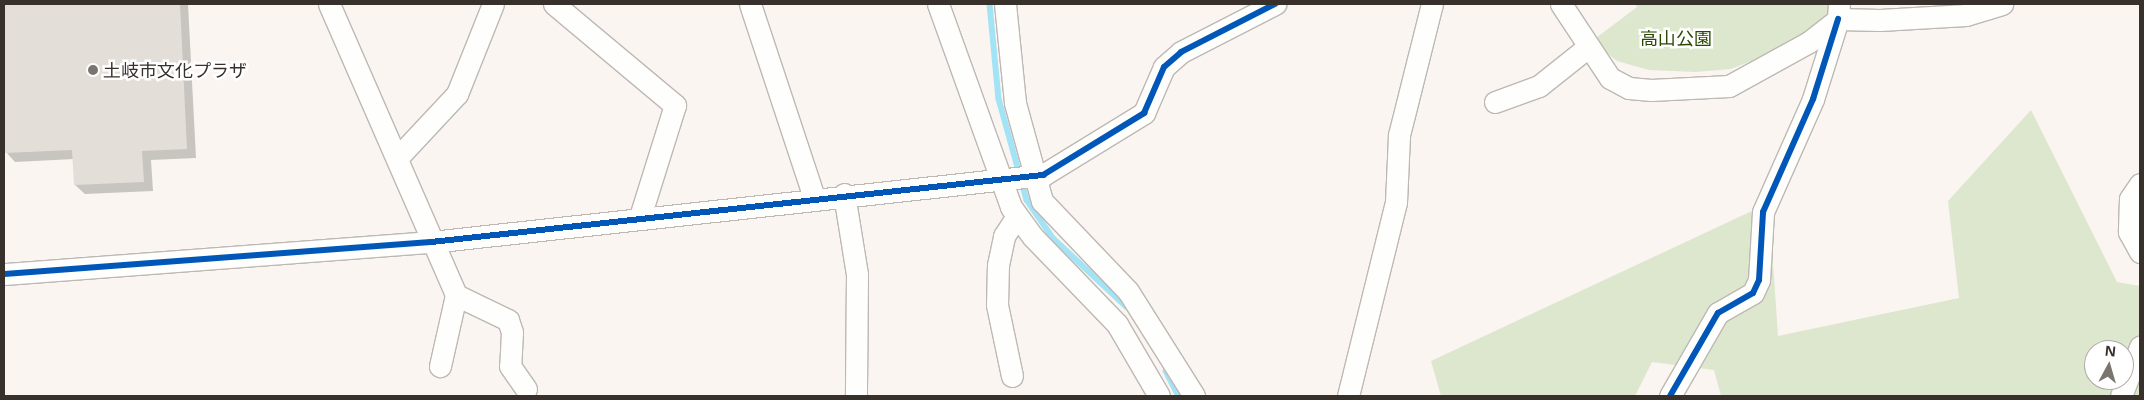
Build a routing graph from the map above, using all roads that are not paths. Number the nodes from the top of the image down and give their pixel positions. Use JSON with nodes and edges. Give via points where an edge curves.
{"nodes":[{"id":1,"x":329,"y":4,"type":"edge"},
{"id":2,"x":493,"y":4,"type":"edge"},
{"id":3,"x":554,"y":4,"type":"edge"},
{"id":4,"x":750,"y":4,"type":"edge"},
{"id":5,"x":938,"y":4,"type":"edge"},
{"id":6,"x":1005,"y":4,"type":"edge"},
{"id":7,"x":1275,"y":4,"type":"edge"},
{"id":8,"x":1432,"y":4,"type":"edge"},
{"id":9,"x":1561,"y":4,"type":"edge"},
{"id":10,"x":2002,"y":4,"type":"edge"},
{"id":11,"x":1839,"y":12,"type":"edge"},
{"id":12,"x":1588,"y":47,"type":"junction"},
{"id":13,"x":1495,"y":102,"type":"dead end"},
{"id":14,"x":399,"y":156,"type":"junction"},
{"id":15,"x":1020,"y":178,"type":"junction"},
{"id":16,"x":2140,"y":184,"type":"edge"},
{"id":17,"x":844,"y":194,"type":"junction"},
{"id":18,"x":814,"y":198,"type":"junction"},
{"id":19,"x":1017,"y":216,"type":"junction"},
{"id":20,"x":640,"y":217,"type":"junction"},
{"id":21,"x":431,"y":242,"type":"junction"},
{"id":22,"x":2140,"y":252,"type":"edge"},
{"id":23,"x":4,"y":274,"type":"edge"},
{"id":24,"x":1128,"y":291,"type":"junction"},
{"id":25,"x":456,"y":295,"type":"junction"},
{"id":26,"x":1101,"y":303,"type":"junction"},
{"id":27,"x":2140,"y":347,"type":"edge"},
{"id":28,"x":440,"y":366,"type":"dead end"},
{"id":29,"x":1012,"y":376,"type":"dead end"},
{"id":30,"x":526,"y":389,"type":"dead end"},
{"id":31,"x":856,"y":396,"type":"edge"},
{"id":32,"x":1159,"y":396,"type":"edge"},
{"id":33,"x":1194,"y":396,"type":"edge"},
{"id":34,"x":1348,"y":396,"type":"edge"},
{"id":35,"x":1670,"y":396,"type":"edge"},
{"id":36,"x":2121,"y":396,"type":"edge"}],
"edges":[{"from":1,"to":14,"type":"street"},
{"from":2,"to":14,"type":"street","via":[[457,94]]},
{"from":3,"to":20,"type":"street","via":[[675,105]]},
{"from":4,"to":18,"type":"street"},
{"from":5,"to":15,"type":"street"},
{"from":6,"to":15,"type":"street"},
{"from":7,"to":15,"type":"street","via":[[1181,52],[1164,67],[1144,113],[1082,155]]},
{"from":8,"to":34,"type":"street","via":[[1400,135],[1396,202]]},
{"from":9,"to":12,"type":"street"},
{"from":10,"to":11,"type":"street","via":[[1966,15]]},
{"from":11,"to":12,"type":"street","via":[[1809,42],[1715,89],[1629,88],[1610,78]]},
{"from":11,"to":35,"type":"street","via":[[1813,99],[1764,212],[1759,280],[1753,292],[1718,313]]},
{"from":12,"to":13,"type":"street","via":[[1539,86]]},
{"from":14,"to":21,"type":"street"},
{"from":15,"to":17,"type":"street"},
{"from":15,"to":19,"type":"street"},
{"from":15,"to":24,"type":"street"},
{"from":16,"to":22,"type":"street","via":[[2130,199],[2129,232]]},
{"from":17,"to":18,"type":"street"},
{"from":17,"to":31,"type":"street","via":[[858,274]]},
{"from":18,"to":20,"type":"street"},
{"from":19,"to":26,"type":"street"},
{"from":19,"to":29,"type":"street","via":[[1004,236],[998,265],[997,304]]},
{"from":20,"to":21,"type":"street"},
{"from":21,"to":23,"type":"street"},
{"from":21,"to":25,"type":"street"},
{"from":24,"to":26,"type":"street"},
{"from":24,"to":33,"type":"street"},
{"from":25,"to":28,"type":"street"},
{"from":25,"to":30,"type":"street","via":[[508,320],[512,332],[510,366]]},
{"from":26,"to":32,"type":"street"},
{"from":27,"to":36,"type":"street"}]}
